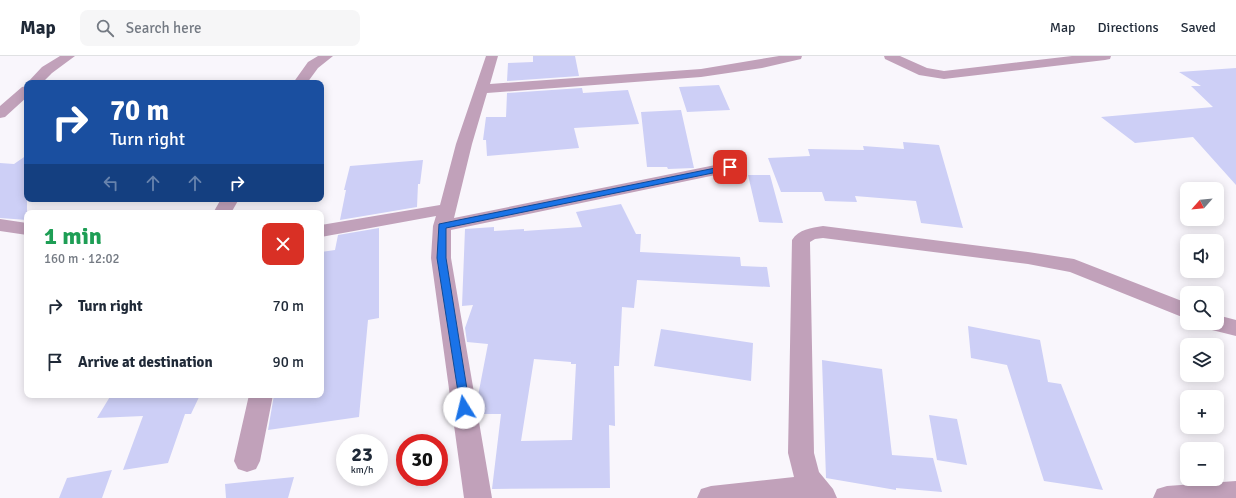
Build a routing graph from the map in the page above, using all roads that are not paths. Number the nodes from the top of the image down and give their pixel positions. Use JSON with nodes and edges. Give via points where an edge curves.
{"nodes":[{"id":1,"x":69,"y":56,"type":"edge"},
{"id":2,"x":327,"y":56,"type":"edge"},
{"id":3,"x":492,"y":56,"type":"edge"},
{"id":4,"x":796,"y":56,"type":"edge"},
{"id":5,"x":890,"y":56,"type":"edge"},
{"id":6,"x":1105,"y":56,"type":"edge"},
{"id":7,"x":37,"y":80,"type":"edge"},
{"id":8,"x":302,"y":80,"type":"edge"},
{"id":9,"x":482,"y":89,"type":"junction"},
{"id":10,"x":24,"y":93,"type":"edge"},
{"id":11,"x":0,"y":114,"type":"edge"},
{"id":12,"x":730,"y":167,"type":"dead end"},
{"id":13,"x":445,"y":218,"type":"junction"},
{"id":14,"x":0,"y":225,"type":"edge"},
{"id":15,"x":24,"y":228,"type":"edge"},
{"id":16,"x":324,"y":231,"type":"edge"},
{"id":17,"x":1180,"y":308,"type":"edge"},
{"id":18,"x":1224,"y":325,"type":"edge"},
{"id":19,"x":1236,"y":328,"type":"edge"},
{"id":20,"x":260,"y":398,"type":"edge"},
{"id":21,"x":248,"y":461,"type":"dead end"},
{"id":22,"x":818,"y":492,"type":"edge"},
{"id":23,"x":1236,"y":493,"type":"edge"},
{"id":24,"x":478,"y":498,"type":"edge"},
{"id":25,"x":711,"y":498,"type":"edge"},
{"id":26,"x":1168,"y":498,"type":"edge"}],
"edges":[{"from":1,"to":7,"type":"street"},
{"from":2,"to":8,"type":"street","via":[[313,65]]},
{"from":3,"to":9,"type":"street"},
{"from":4,"to":9,"type":"street","via":[[701,73]]},
{"from":5,"to":6,"type":"street","via":[[919,71],[944,75]]},
{"from":9,"to":13,"type":"street","via":[[464,144]]},
{"from":10,"to":11,"type":"street"},
{"from":12,"to":13,"type":"street"},
{"from":13,"to":16,"type":"street"},
{"from":13,"to":24,"type":"street","via":[[441,258]]},
{"from":14,"to":15,"type":"street"},
{"from":17,"to":22,"type":"street","via":[[1074,266],[823,232],[810,234],[801,240],[802,453],[804,472]]},
{"from":18,"to":19,"type":"street"},
{"from":20,"to":21,"type":"street"},
{"from":22,"to":25,"type":"street"},
{"from":23,"to":26,"type":"street"}]}
